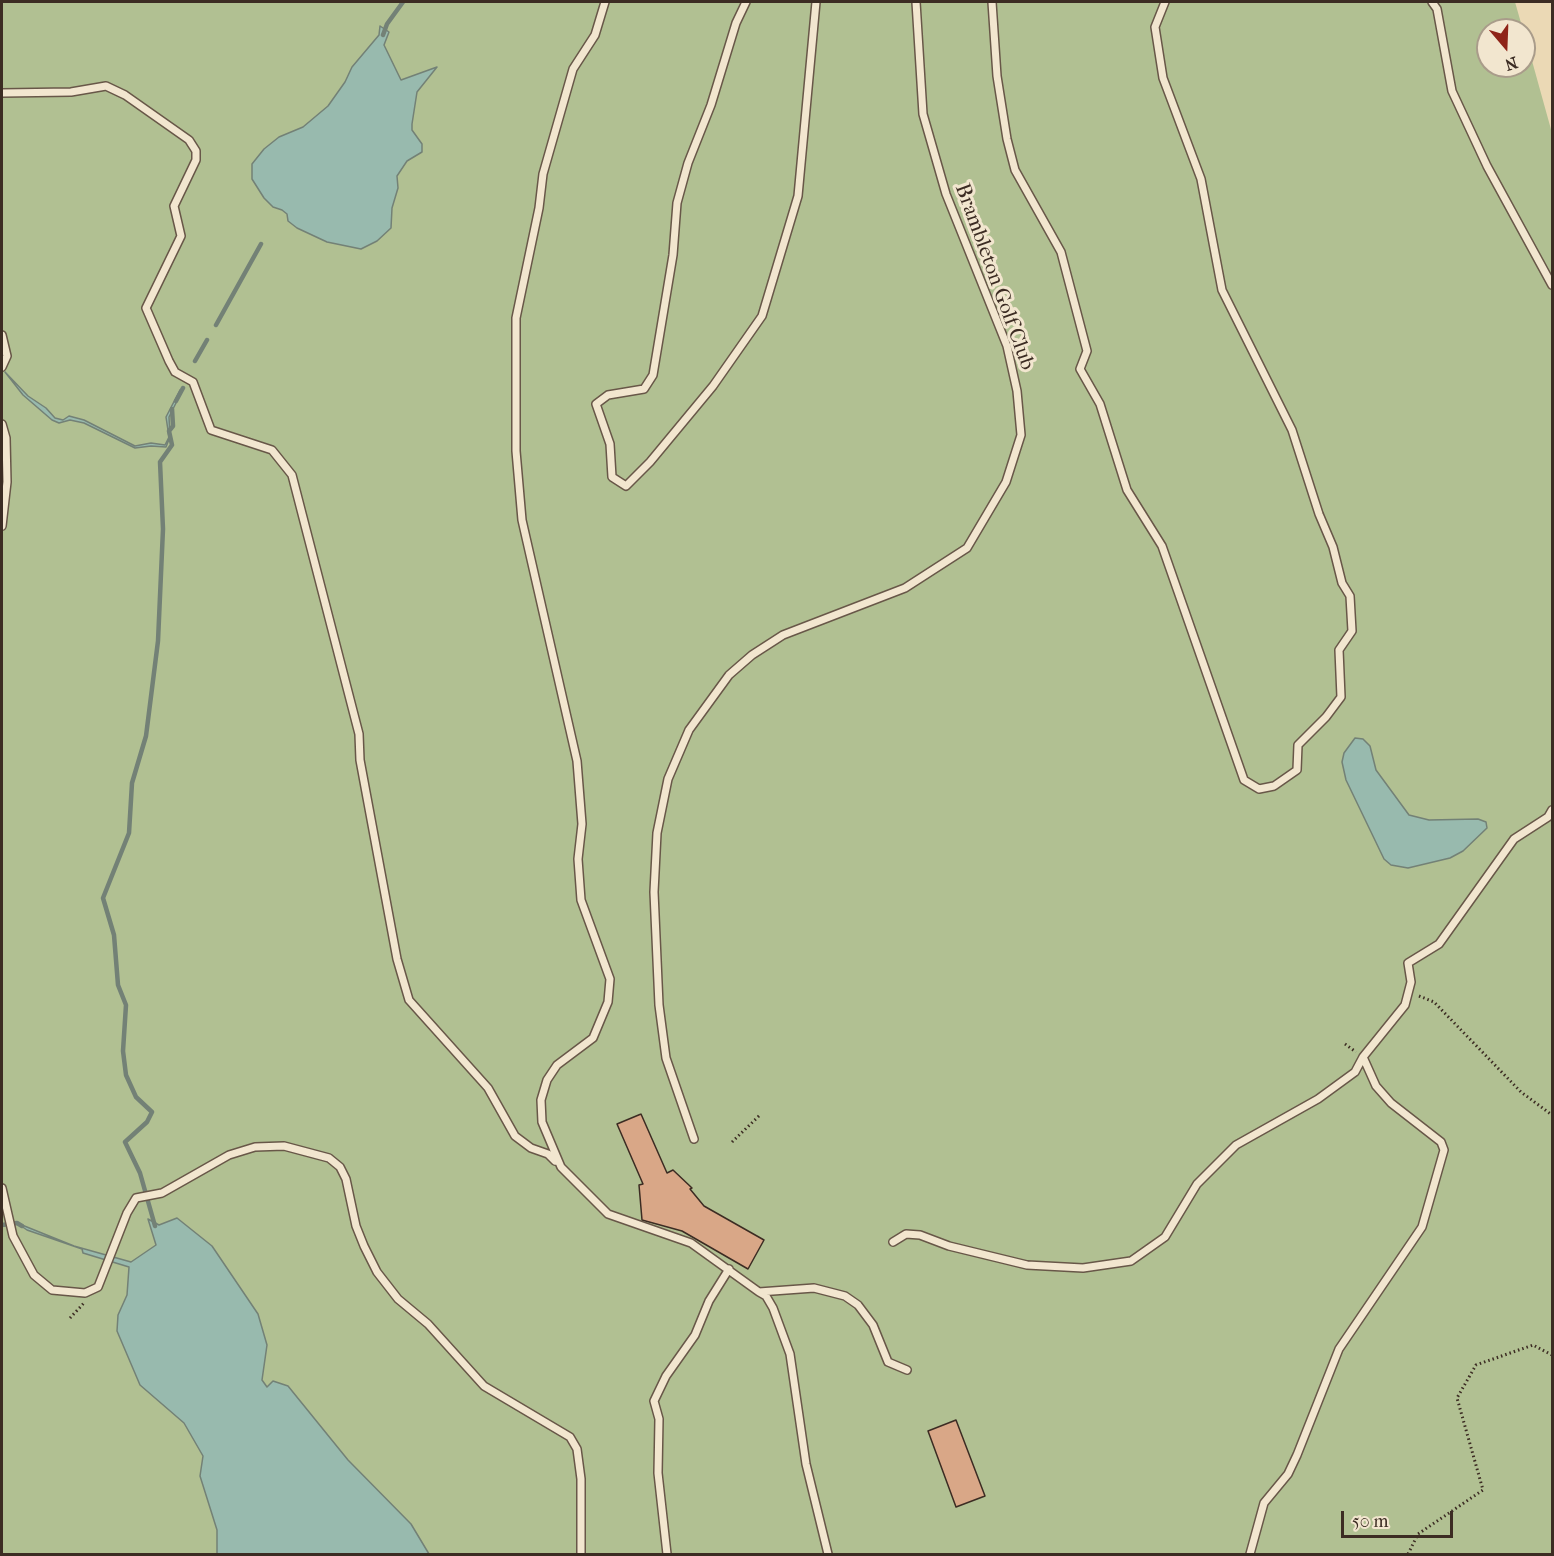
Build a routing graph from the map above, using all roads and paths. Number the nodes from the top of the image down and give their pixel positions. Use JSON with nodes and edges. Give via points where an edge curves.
{"nodes":[{"id":1,"x":605,"y":2,"type":"edge"},
{"id":2,"x":746,"y":2,"type":"edge"},
{"id":3,"x":816,"y":2,"type":"edge"},
{"id":4,"x":916,"y":2,"type":"edge"},
{"id":5,"x":992,"y":2,"type":"edge"},
{"id":6,"x":1165,"y":2,"type":"edge"},
{"id":7,"x":1432,"y":2,"type":"edge"},
{"id":8,"x":2,"y":93,"type":"edge"},
{"id":9,"x":1552,"y":285,"type":"edge"},
{"id":10,"x":2,"y":335,"type":"edge"},
{"id":11,"x":2,"y":367,"type":"edge"},
{"id":12,"x":2,"y":424,"type":"edge"},
{"id":13,"x":2,"y":526,"type":"edge"},
{"id":14,"x":1552,"y":810,"type":"edge"},
{"id":15,"x":1409,"y":996,"type":"junction"},
{"id":16,"x":1363,"y":1057,"type":"junction"},
{"id":17,"x":761,"y":1114,"type":"dead end"},
{"id":18,"x":1552,"y":1115,"type":"edge"},
{"id":19,"x":694,"y":1139,"type":"dead end"},
{"id":20,"x":732,"y":1142,"type":"dead end"},
{"id":21,"x":561,"y":1167,"type":"junction"},
{"id":22,"x":2,"y":1188,"type":"edge"},
{"id":23,"x":893,"y":1242,"type":"dead end"},
{"id":24,"x":729,"y":1269,"type":"junction"},
{"id":25,"x":759,"y":1292,"type":"junction"},
{"id":26,"x":87,"y":1293,"type":"junction"},
{"id":27,"x":70,"y":1318,"type":"dead end"},
{"id":28,"x":1552,"y":1355,"type":"edge"},
{"id":29,"x":907,"y":1370,"type":"dead end"},
{"id":30,"x":581,"y":1554,"type":"edge"},
{"id":31,"x":667,"y":1554,"type":"edge"},
{"id":32,"x":828,"y":1554,"type":"edge"},
{"id":33,"x":1250,"y":1554,"type":"edge"},
{"id":34,"x":1408,"y":1554,"type":"edge"}],
"edges":[{"from":1,"to":21,"type":"lane","via":[[595,35],[573,69],[546,163],[516,318],[516,451],[522,520],[577,761],[582,825],[578,859],[581,900],[610,979],[608,1002],[593,1038],[557,1065],[541,1100],[542,1122]]},
{"from":2,"to":3,"type":"lane","via":[[735,22],[677,203],[673,255],[653,375],[644,388],[608,395],[596,404],[610,444],[612,477],[626,486],[713,386],[762,316],[798,196]]},
{"from":4,"to":19,"type":"lane","name":"Brambleton Golf Club","via":[[923,114],[946,194],[1007,346],[1021,435],[1006,482],[967,548],[905,588],[783,635],[752,655],[729,675],[689,730],[668,779],[657,833],[654,892],[659,1005],[666,1058]]},
{"from":5,"to":6,"type":"lane","via":[[997,76],[1007,139],[1016,170],[1060,252],[1087,351],[1080,369],[1100,404],[1127,490],[1161,546],[1244,780],[1259,789],[1274,786],[1297,770],[1298,745],[1341,697],[1339,650],[1352,631],[1350,596],[1342,583],[1292,430],[1222,290],[1201,179],[1163,78],[1155,27]]},
{"from":7,"to":9,"type":"lane","via":[[1437,9],[1452,91],[1487,166]]},
{"from":8,"to":21,"type":"lane","via":[[71,92],[106,86],[189,140],[196,151],[174,206],[181,236],[146,308],[168,361],[175,372],[193,382],[211,430],[272,450],[292,475],[359,734],[360,760],[397,959],[409,1000],[488,1089],[515,1137],[548,1154]]},
{"from":10,"to":11,"type":"lane","via":[[7,356]]},
{"from":12,"to":13,"type":"lane","via":[[7,482]]},
{"from":14,"to":15,"type":"lane","via":[[1548,817],[1514,839],[1439,944],[1408,963]]},
{"from":15,"to":16,"type":"lane"},
{"from":15,"to":18,"type":"path","via":[[1423,996],[1434,1002],[1521,1092]]},
{"from":16,"to":23,"type":"lane","via":[[1355,1072],[1318,1100],[1236,1145],[1197,1184],[1165,1237],[1131,1261],[1083,1268],[1028,1265],[920,1235],[906,1234]]},
{"from":16,"to":33,"type":"lane","via":[[1376,1086],[1391,1103],[1442,1142],[1444,1150],[1422,1227],[1339,1349],[1288,1474],[1264,1503]]},
{"from":17,"to":20,"type":"path"},
{"from":21,"to":24,"type":"lane","via":[[608,1214],[691,1243]]},
{"from":22,"to":26,"type":"lane","via":[[13,1236],[34,1275],[52,1290]]},
{"from":24,"to":25,"type":"lane"},
{"from":24,"to":31,"type":"lane","via":[[709,1301],[695,1335],[654,1401],[659,1419],[658,1473]]},
{"from":25,"to":29,"type":"lane","via":[[814,1288],[845,1296],[858,1305],[873,1325],[888,1362]]},
{"from":25,"to":32,"type":"lane","via":[[773,1308],[790,1354],[807,1474]]},
{"from":26,"to":27,"type":"path","via":[[87,1299]]},
{"from":26,"to":30,"type":"lane","via":[[98,1287],[133,1200],[157,1195],[229,1155],[255,1147],[284,1146],[313,1152],[334,1162],[346,1179],[364,1246],[377,1272],[398,1299],[428,1324],[484,1386],[570,1437],[577,1449],[581,1479]]},
{"from":28,"to":34,"type":"path","via":[[1533,1345],[1476,1365],[1457,1398],[1483,1490],[1418,1534]]}]}
